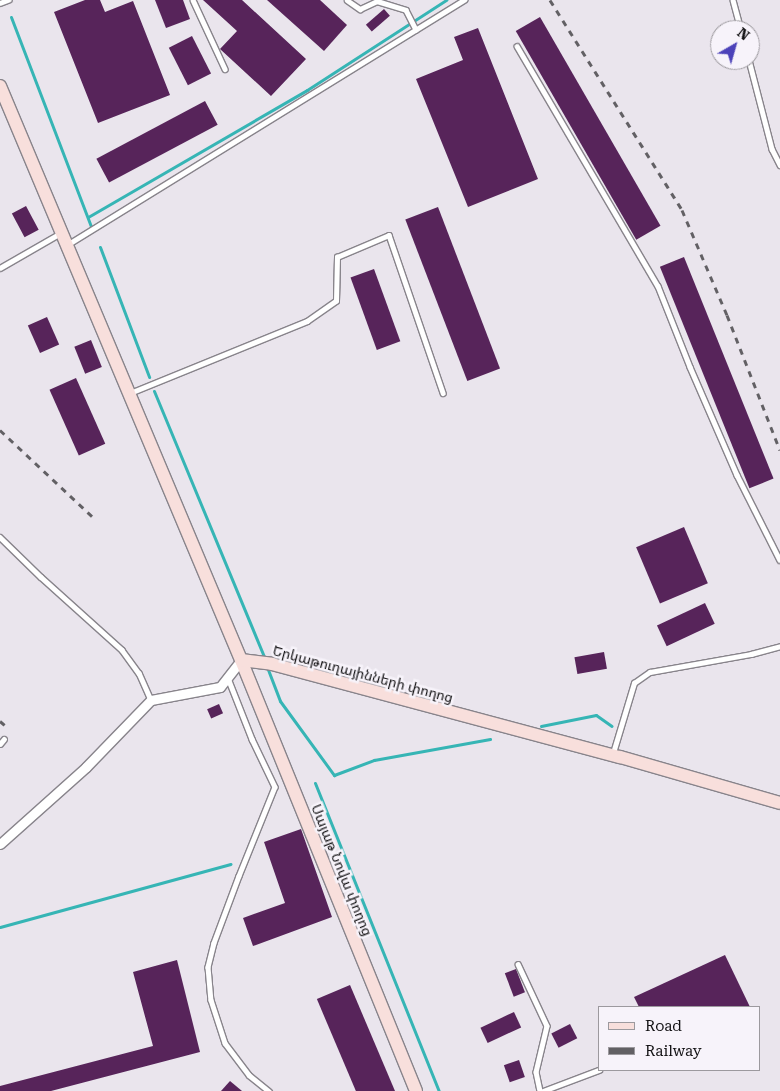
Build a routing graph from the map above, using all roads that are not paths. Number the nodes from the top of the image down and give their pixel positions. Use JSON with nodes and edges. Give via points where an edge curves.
{"nodes":[{"id":1,"x":8,"y":0,"type":"edge"},
{"id":2,"x":193,"y":0,"type":"edge"},
{"id":3,"x":347,"y":0,"type":"edge"},
{"id":4,"x":464,"y":0,"type":"edge"},
{"id":5,"x":733,"y":0,"type":"edge"},
{"id":6,"x":0,"y":3,"type":"edge"},
{"id":7,"x":738,"y":20,"type":"edge"},
{"id":8,"x":415,"y":28,"type":"junction"},
{"id":9,"x":517,"y":46,"type":"dead end"},
{"id":10,"x":225,"y":69,"type":"dead end"},
{"id":11,"x":752,"y":70,"type":"edge"},
{"id":12,"x":0,"y":88,"type":"edge"},
{"id":13,"x":780,"y":165,"type":"edge"},
{"id":14,"x":60,"y":233,"type":"junction"},
{"id":15,"x":66,"y":246,"type":"junction"},
{"id":16,"x":0,"y":268,"type":"edge"},
{"id":17,"x":128,"y":393,"type":"junction"},
{"id":18,"x":443,"y":393,"type":"dead end"},
{"id":19,"x":0,"y":537,"type":"edge"},
{"id":20,"x":780,"y":560,"type":"edge"},
{"id":21,"x":780,"y":646,"type":"edge"},
{"id":22,"x":241,"y":660,"type":"junction"},
{"id":23,"x":228,"y":676,"type":"junction"},
{"id":24,"x":151,"y":700,"type":"junction"},
{"id":25,"x":4,"y":739,"type":"dead end"},
{"id":26,"x":0,"y":744,"type":"edge"},
{"id":27,"x":612,"y":755,"type":"junction"},
{"id":28,"x":780,"y":803,"type":"edge"},
{"id":29,"x":0,"y":844,"type":"edge"},
{"id":30,"x":518,"y":964,"type":"dead end"},
{"id":31,"x":598,"y":1070,"type":"edge"},
{"id":32,"x":269,"y":1091,"type":"edge"},
{"id":33,"x":416,"y":1091,"type":"edge"},
{"id":34,"x":542,"y":1091,"type":"edge"}],
"edges":[{"from":1,"to":6,"type":"lane"},
{"from":2,"to":10,"type":"lane"},
{"from":3,"to":8,"type":"lane","via":[[360,9],[377,1],[406,10]]},
{"from":4,"to":8,"type":"lane"},
{"from":5,"to":7,"type":"lane"},
{"from":8,"to":15,"type":"lane"},
{"from":9,"to":20,"type":"lane","via":[[658,286],[737,475]]},
{"from":11,"to":13,"type":"lane","via":[[772,149]]},
{"from":12,"to":14,"type":"main road","name":"Սայաթ Նովա փողոց"},
{"from":14,"to":15,"type":"main road","name":"Սայաթ Նովա փողոց"},
{"from":14,"to":16,"type":"lane"},
{"from":15,"to":17,"type":"main road","name":"Սայաթ Նովա փողոց"},
{"from":17,"to":18,"type":"lane","via":[[308,321],[336,301],[337,257],[389,235]]},
{"from":17,"to":22,"type":"main road","name":"Սայաթ Նովա փողոց"},
{"from":19,"to":24,"type":"lane","via":[[122,650],[139,672]]},
{"from":21,"to":27,"type":"lane","via":[[650,672],[634,683]]},
{"from":22,"to":23,"type":"street"},
{"from":22,"to":27,"type":"main road","name":"Երկաթուղայինների փողոց","via":[[272,664]]},
{"from":22,"to":33,"type":"main road","name":"Սայաթ Նովա փողոց"},
{"from":23,"to":24,"type":"street","via":[[220,687]]},
{"from":23,"to":32,"type":"lane","via":[[274,787],[214,943],[208,967],[211,1000],[225,1043],[249,1075]]},
{"from":24,"to":29,"type":"street","via":[[86,767]]},
{"from":25,"to":26,"type":"lane"},
{"from":27,"to":28,"type":"main road","name":"Երկաթուղայինների փողոց"},
{"from":30,"to":34,"type":"lane","via":[[547,1026],[536,1072]]},
{"from":31,"to":34,"type":"lane"}]}
